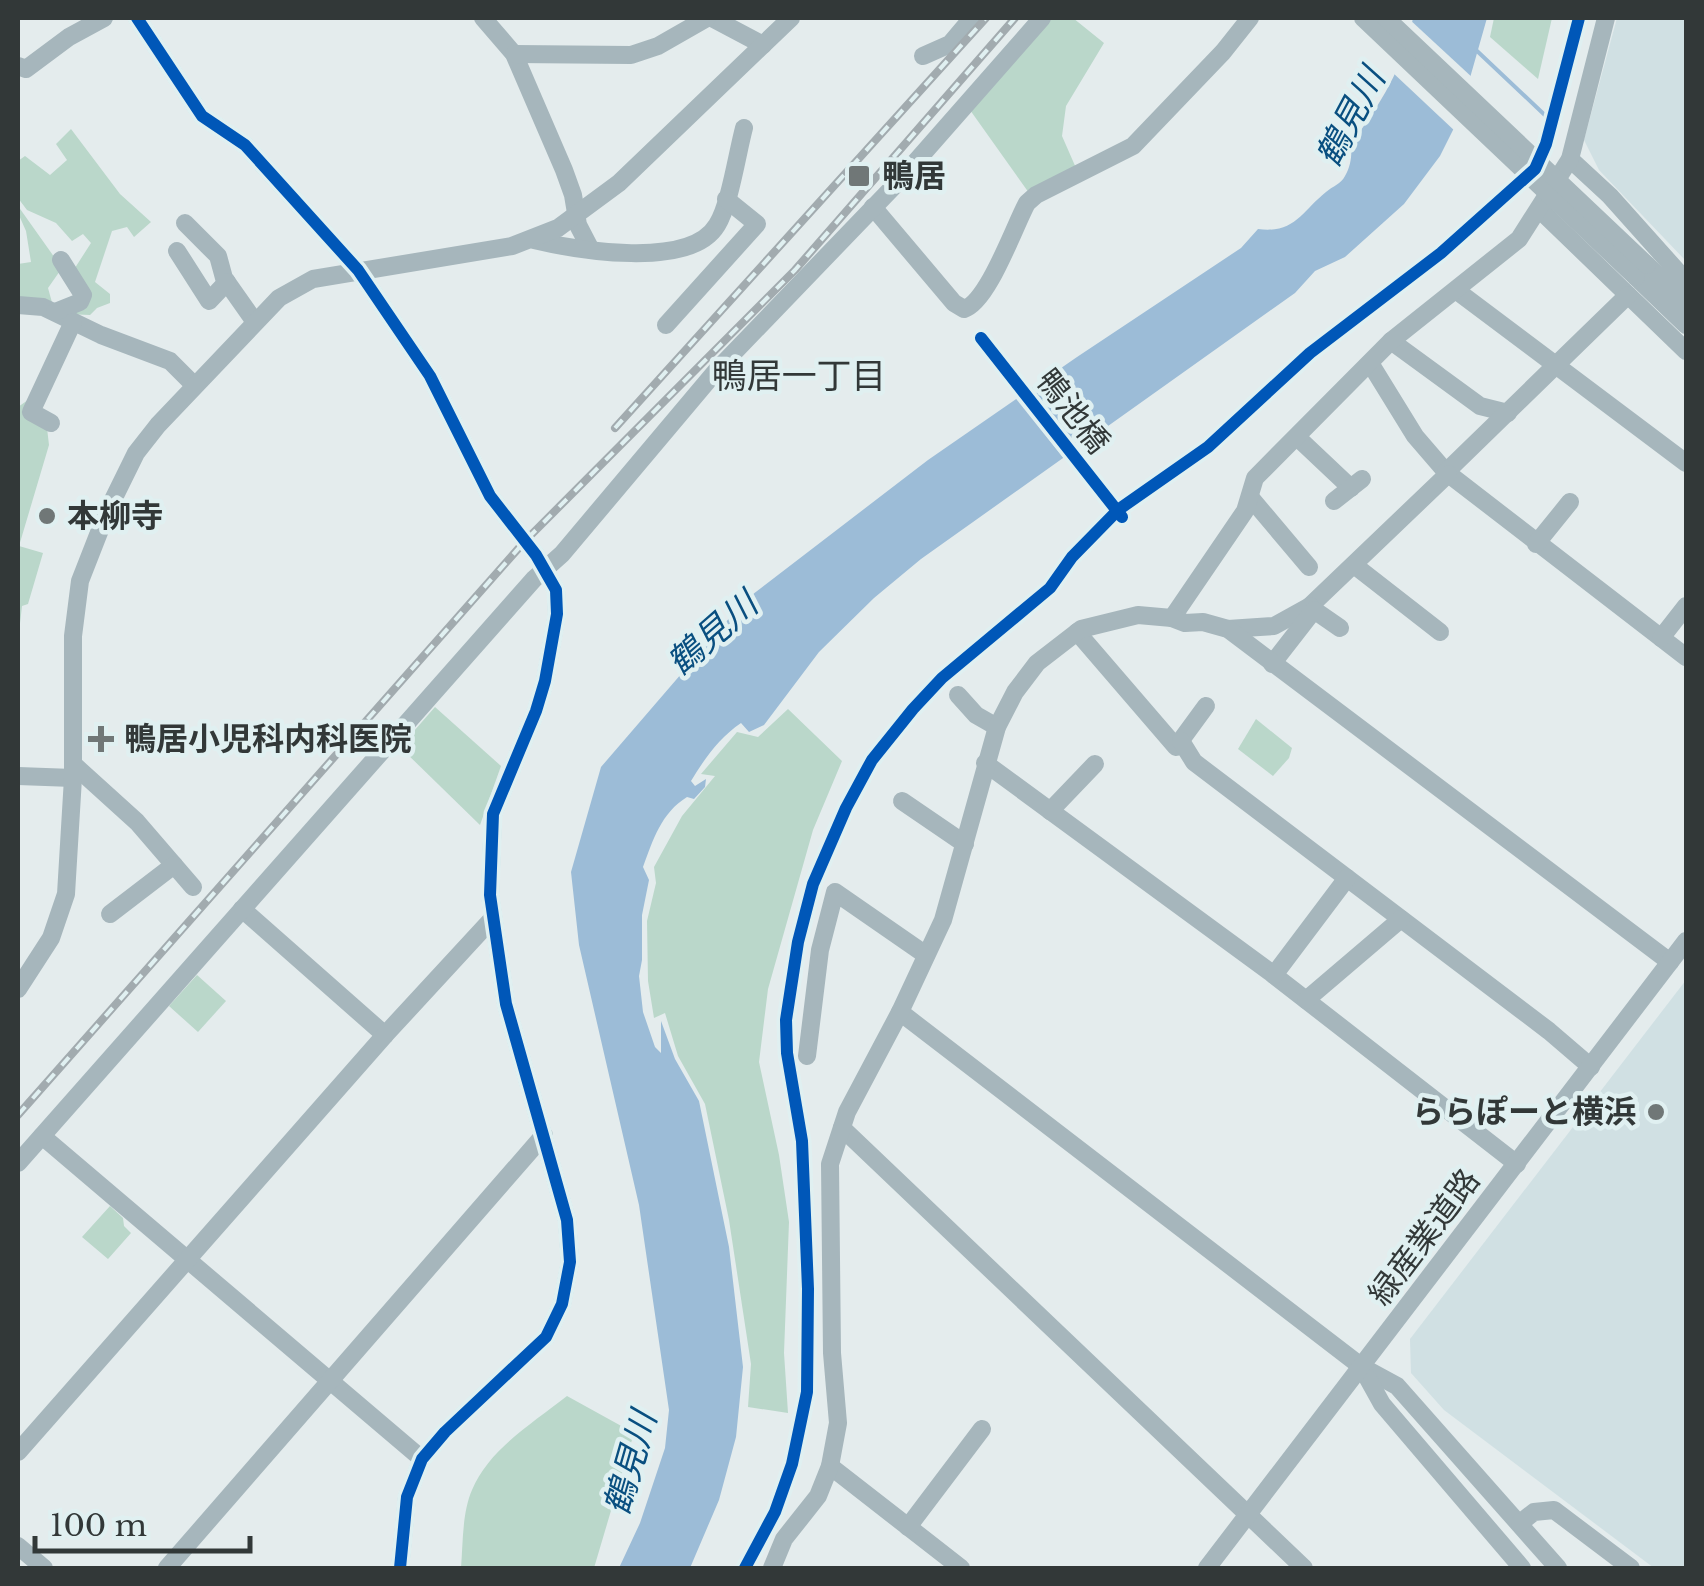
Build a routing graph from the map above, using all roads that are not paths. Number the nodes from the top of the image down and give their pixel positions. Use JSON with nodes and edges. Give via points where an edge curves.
{"nodes":[{"id":1,"x":104,"y":18,"type":"edge"},
{"id":2,"x":137,"y":18,"type":"edge"},
{"id":3,"x":482,"y":18,"type":"edge"},
{"id":4,"x":709,"y":18,"type":"edge"},
{"id":5,"x":792,"y":18,"type":"edge"},
{"id":6,"x":972,"y":18,"type":"edge"},
{"id":7,"x":1042,"y":18,"type":"edge"},
{"id":8,"x":1250,"y":18,"type":"edge"},
{"id":9,"x":1363,"y":18,"type":"edge"},
{"id":10,"x":1386,"y":18,"type":"edge"},
{"id":11,"x":1606,"y":18,"type":"edge"},
{"id":12,"x":763,"y":45,"type":"junction"},
{"id":13,"x":514,"y":54,"type":"junction"},
{"id":14,"x":923,"y":56,"type":"dead end"},
{"id":15,"x":18,"y":66,"type":"edge"},
{"id":16,"x":744,"y":128,"type":"dead end"},
{"id":17,"x":1570,"y":158,"type":"junction"},
{"id":18,"x":726,"y":198,"type":"junction"},
{"id":19,"x":874,"y":208,"type":"junction"},
{"id":20,"x":1540,"y":209,"type":"junction"},
{"id":21,"x":577,"y":215,"type":"junction"},
{"id":22,"x":185,"y":222,"type":"dead end"},
{"id":23,"x":534,"y":240,"type":"junction"},
{"id":24,"x":591,"y":250,"type":"junction"},
{"id":25,"x":176,"y":251,"type":"dead end"},
{"id":26,"x":60,"y":260,"type":"dead end"},
{"id":27,"x":358,"y":270,"type":"junction"},
{"id":28,"x":1637,"y":279,"type":"junction"},
{"id":29,"x":1686,"y":281,"type":"edge"},
{"id":30,"x":227,"y":282,"type":"junction"},
{"id":31,"x":1456,"y":291,"type":"junction"},
{"id":32,"x":1686,"y":303,"type":"edge"},
{"id":33,"x":18,"y":305,"type":"edge"},
{"id":34,"x":55,"y":312,"type":"junction"},
{"id":35,"x":73,"y":322,"type":"junction"},
{"id":36,"x":255,"y":322,"type":"junction"},
{"id":37,"x":666,"y":325,"type":"dead end"},
{"id":38,"x":1686,"y":325,"type":"edge"},
{"id":39,"x":1391,"y":342,"type":"junction"},
{"id":40,"x":1686,"y":351,"type":"edge"},
{"id":41,"x":1370,"y":363,"type":"junction"},
{"id":42,"x":1556,"y":365,"type":"junction"},
{"id":43,"x":194,"y":385,"type":"junction"},
{"id":44,"x":1508,"y":413,"type":"junction"},
{"id":45,"x":51,"y":423,"type":"dead end"},
{"id":46,"x":1298,"y":438,"type":"junction"},
{"id":47,"x":1686,"y":463,"type":"edge"},
{"id":48,"x":1447,"y":473,"type":"junction"},
{"id":49,"x":1250,"y":496,"type":"junction"},
{"id":50,"x":1334,"y":501,"type":"dead end"},
{"id":51,"x":1570,"y":502,"type":"dead end"},
{"id":52,"x":1536,"y":544,"type":"junction"},
{"id":53,"x":1354,"y":564,"type":"junction"},
{"id":54,"x":1309,"y":567,"type":"dead end"},
{"id":55,"x":545,"y":569,"type":"junction"},
{"id":56,"x":1686,"y":606,"type":"edge"},
{"id":57,"x":1312,"y":608,"type":"junction"},
{"id":58,"x":1172,"y":618,"type":"junction"},
{"id":59,"x":1340,"y":628,"type":"dead end"},
{"id":60,"x":1228,"y":630,"type":"junction"},
{"id":61,"x":1077,"y":632,"type":"junction"},
{"id":62,"x":1440,"y":632,"type":"dead end"},
{"id":63,"x":1662,"y":638,"type":"junction"},
{"id":64,"x":1686,"y":657,"type":"edge"},
{"id":65,"x":1272,"y":664,"type":"junction"},
{"id":66,"x":958,"y":695,"type":"dead end"},
{"id":67,"x":1206,"y":706,"type":"dead end"},
{"id":68,"x":997,"y":727,"type":"junction"},
{"id":69,"x":1181,"y":741,"type":"junction"},
{"id":70,"x":986,"y":763,"type":"junction"},
{"id":71,"x":1096,"y":764,"type":"dead end"},
{"id":72,"x":73,"y":771,"type":"junction"},
{"id":73,"x":18,"y":776,"type":"edge"},
{"id":74,"x":902,"y":801,"type":"dead end"},
{"id":75,"x":1050,"y":811,"type":"junction"},
{"id":76,"x":964,"y":844,"type":"junction"},
{"id":77,"x":174,"y":865,"type":"junction"},
{"id":78,"x":1347,"y":878,"type":"junction"},
{"id":79,"x":193,"y":887,"type":"dead end"},
{"id":80,"x":245,"y":912,"type":"junction"},
{"id":81,"x":110,"y":914,"type":"dead end"},
{"id":82,"x":492,"y":919,"type":"junction"},
{"id":83,"x":1400,"y":919,"type":"junction"},
{"id":84,"x":1686,"y":942,"type":"edge"},
{"id":85,"x":926,"y":955,"type":"junction"},
{"id":86,"x":1670,"y":962,"type":"junction"},
{"id":87,"x":1274,"y":975,"type":"junction"},
{"id":88,"x":18,"y":988,"type":"edge"},
{"id":89,"x":1306,"y":1000,"type":"junction"},
{"id":90,"x":900,"y":1012,"type":"junction"},
{"id":91,"x":384,"y":1034,"type":"junction"},
{"id":92,"x":807,"y":1056,"type":"dead end"},
{"id":93,"x":1591,"y":1067,"type":"junction"},
{"id":94,"x":842,"y":1128,"type":"junction"},
{"id":95,"x":544,"y":1136,"type":"junction"},
{"id":96,"x":46,"y":1140,"type":"junction"},
{"id":97,"x":18,"y":1164,"type":"edge"},
{"id":98,"x":1517,"y":1164,"type":"junction"},
{"id":99,"x":186,"y":1262,"type":"junction"},
{"id":100,"x":1362,"y":1368,"type":"junction"},
{"id":101,"x":329,"y":1382,"type":"junction"},
{"id":102,"x":982,"y":1428,"type":"dead end"},
{"id":103,"x":18,"y":1452,"type":"edge"},
{"id":104,"x":422,"y":1459,"type":"junction"},
{"id":105,"x":830,"y":1466,"type":"junction"},
{"id":106,"x":1248,"y":1515,"type":"junction"},
{"id":107,"x":1520,"y":1523,"type":"junction"},
{"id":108,"x":908,"y":1528,"type":"junction"},
{"id":109,"x":18,"y":1546,"type":"edge"},
{"id":110,"x":44,"y":1568,"type":"edge"},
{"id":111,"x":167,"y":1568,"type":"edge"},
{"id":112,"x":400,"y":1568,"type":"edge"},
{"id":113,"x":772,"y":1568,"type":"edge"},
{"id":114,"x":961,"y":1568,"type":"edge"},
{"id":115,"x":1207,"y":1568,"type":"edge"},
{"id":116,"x":1304,"y":1568,"type":"edge"},
{"id":117,"x":1522,"y":1568,"type":"edge"},
{"id":118,"x":1558,"y":1568,"type":"edge"},
{"id":119,"x":1632,"y":1568,"type":"edge"}],
"edges":[{"from":1,"to":15,"type":"street","via":[[26,69]]},
{"from":2,"to":27,"type":"street","via":[[202,116],[245,145]]},
{"from":3,"to":13,"type":"street"},
{"from":4,"to":12,"type":"street"},
{"from":4,"to":13,"type":"street","via":[[631,55]]},
{"from":5,"to":12,"type":"street"},
{"from":6,"to":14,"type":"street","via":[[950,44]]},
{"from":7,"to":19,"type":"street"},
{"from":8,"to":19,"type":"street","via":[[1133,146],[1027,203],[973,306],[954,303]]},
{"from":9,"to":28,"type":"street","bridge":true},
{"from":10,"to":28,"type":"street","bridge":true},
{"from":11,"to":17,"type":"street"},
{"from":12,"to":21,"type":"street"},
{"from":13,"to":21,"type":"street"},
{"from":16,"to":18,"type":"street"},
{"from":17,"to":20,"type":"street"},
{"from":17,"to":29,"type":"street"},
{"from":18,"to":24,"type":"street","via":[[718,224],[686,248]]},
{"from":18,"to":37,"type":"street","via":[[757,224]]},
{"from":19,"to":55,"type":"street","via":[[716,371]]},
{"from":20,"to":28,"type":"street"},
{"from":20,"to":31,"type":"street","via":[[1518,239]]},
{"from":21,"to":23,"type":"street"},
{"from":21,"to":24,"type":"street"},
{"from":22,"to":30,"type":"street","via":[[218,256]]},
{"from":23,"to":24,"type":"street"},
{"from":23,"to":27,"type":"street"},
{"from":25,"to":30,"type":"street","via":[[209,301]]},
{"from":26,"to":34,"type":"street","via":[[83,295]]},
{"from":27,"to":36,"type":"street","via":[[313,279]]},
{"from":27,"to":55,"type":"street","via":[[430,376],[490,496]]},
{"from":28,"to":32,"type":"street"},
{"from":28,"to":38,"type":"street"},
{"from":28,"to":40,"type":"street"},
{"from":28,"to":42,"type":"street"},
{"from":30,"to":36,"type":"street"},
{"from":31,"to":39,"type":"street"},
{"from":31,"to":42,"type":"street"},
{"from":33,"to":34,"type":"street"},
{"from":34,"to":35,"type":"street"},
{"from":35,"to":43,"type":"street","via":[[170,361]]},
{"from":35,"to":45,"type":"street","via":[[31,412]]},
{"from":36,"to":43,"type":"street"},
{"from":39,"to":41,"type":"street"},
{"from":39,"to":44,"type":"street","via":[[1480,406]]},
{"from":41,"to":46,"type":"street"},
{"from":41,"to":48,"type":"street"},
{"from":42,"to":44,"type":"street"},
{"from":42,"to":47,"type":"street"},
{"from":43,"to":72,"type":"street","via":[[136,453],[89,552],[75,610]]},
{"from":44,"to":48,"type":"street"},
{"from":46,"to":49,"type":"street","via":[[1255,478]]},
{"from":46,"to":50,"type":"street","via":[[1356,483]]},
{"from":48,"to":52,"type":"street"},
{"from":48,"to":53,"type":"street"},
{"from":49,"to":54,"type":"street"},
{"from":49,"to":58,"type":"street"},
{"from":51,"to":52,"type":"street"},
{"from":52,"to":63,"type":"street"},
{"from":53,"to":57,"type":"street"},
{"from":53,"to":62,"type":"street"},
{"from":55,"to":80,"type":"street"},
{"from":55,"to":82,"type":"street","via":[[556,590],[554,632],[536,711],[493,814]]},
{"from":56,"to":63,"type":"street"},
{"from":57,"to":59,"type":"street"},
{"from":57,"to":60,"type":"street","via":[[1274,626]]},
{"from":57,"to":65,"type":"street"},
{"from":58,"to":60,"type":"street"},
{"from":58,"to":61,"type":"street","via":[[1138,615]]},
{"from":60,"to":65,"type":"street"},
{"from":61,"to":68,"type":"street","via":[[1038,663]]},
{"from":61,"to":69,"type":"street","via":[[1176,748]]},
{"from":63,"to":64,"type":"street"},
{"from":65,"to":86,"type":"street"},
{"from":66,"to":68,"type":"street"},
{"from":67,"to":69,"type":"street"},
{"from":68,"to":70,"type":"street"},
{"from":69,"to":78,"type":"street","via":[[1194,762]]},
{"from":70,"to":75,"type":"street"},
{"from":70,"to":76,"type":"street"},
{"from":71,"to":75,"type":"street"},
{"from":72,"to":73,"type":"street"},
{"from":72,"to":77,"type":"street","via":[[137,822]]},
{"from":72,"to":88,"type":"street","via":[[66,894],[51,938]]},
{"from":74,"to":76,"type":"street"},
{"from":75,"to":87,"type":"street"},
{"from":76,"to":85,"type":"street"},
{"from":77,"to":79,"type":"street"},
{"from":77,"to":81,"type":"street"},
{"from":78,"to":83,"type":"street"},
{"from":78,"to":87,"type":"street"},
{"from":80,"to":91,"type":"street"},
{"from":80,"to":96,"type":"street"},
{"from":82,"to":91,"type":"street"},
{"from":82,"to":95,"type":"street","via":[[506,1004]]},
{"from":83,"to":89,"type":"street"},
{"from":83,"to":93,"type":"street"},
{"from":84,"to":86,"type":"street","name":"緑産業道路"},
{"from":85,"to":90,"type":"street"},
{"from":85,"to":92,"type":"street","via":[[834,892]]},
{"from":86,"to":93,"type":"street","name":"緑産業道路"},
{"from":87,"to":89,"type":"street"},
{"from":89,"to":98,"type":"street"},
{"from":90,"to":94,"type":"street"},
{"from":90,"to":100,"type":"street"},
{"from":91,"to":99,"type":"street"},
{"from":93,"to":98,"type":"street","name":"緑産業道路"},
{"from":94,"to":105,"type":"street","via":[[830,1164],[838,1423]]},
{"from":94,"to":106,"type":"street"},
{"from":95,"to":101,"type":"street"},
{"from":95,"to":104,"type":"street","via":[[567,1220],[570,1262],[562,1304],[546,1337]]},
{"from":96,"to":97,"type":"street"},
{"from":96,"to":99,"type":"street"},
{"from":98,"to":100,"type":"street","name":"緑産業道路"},
{"from":99,"to":101,"type":"street"},
{"from":99,"to":103,"type":"street"},
{"from":100,"to":106,"type":"street","name":"緑産業道路"},
{"from":100,"to":107,"type":"street","via":[[1397,1386]]},
{"from":100,"to":117,"type":"street","via":[[1382,1404]]},
{"from":101,"to":104,"type":"street"},
{"from":101,"to":111,"type":"street"},
{"from":102,"to":108,"type":"street"},
{"from":104,"to":112,"type":"street","via":[[407,1496]]},
{"from":105,"to":108,"type":"street"},
{"from":105,"to":113,"type":"street"},
{"from":106,"to":115,"type":"street","name":"緑産業道路"},
{"from":106,"to":116,"type":"street"},
{"from":107,"to":118,"type":"street"},
{"from":107,"to":119,"type":"street","via":[[1534,1512],[1554,1510]]},
{"from":108,"to":114,"type":"street"},
{"from":109,"to":110,"type":"street"}]}
